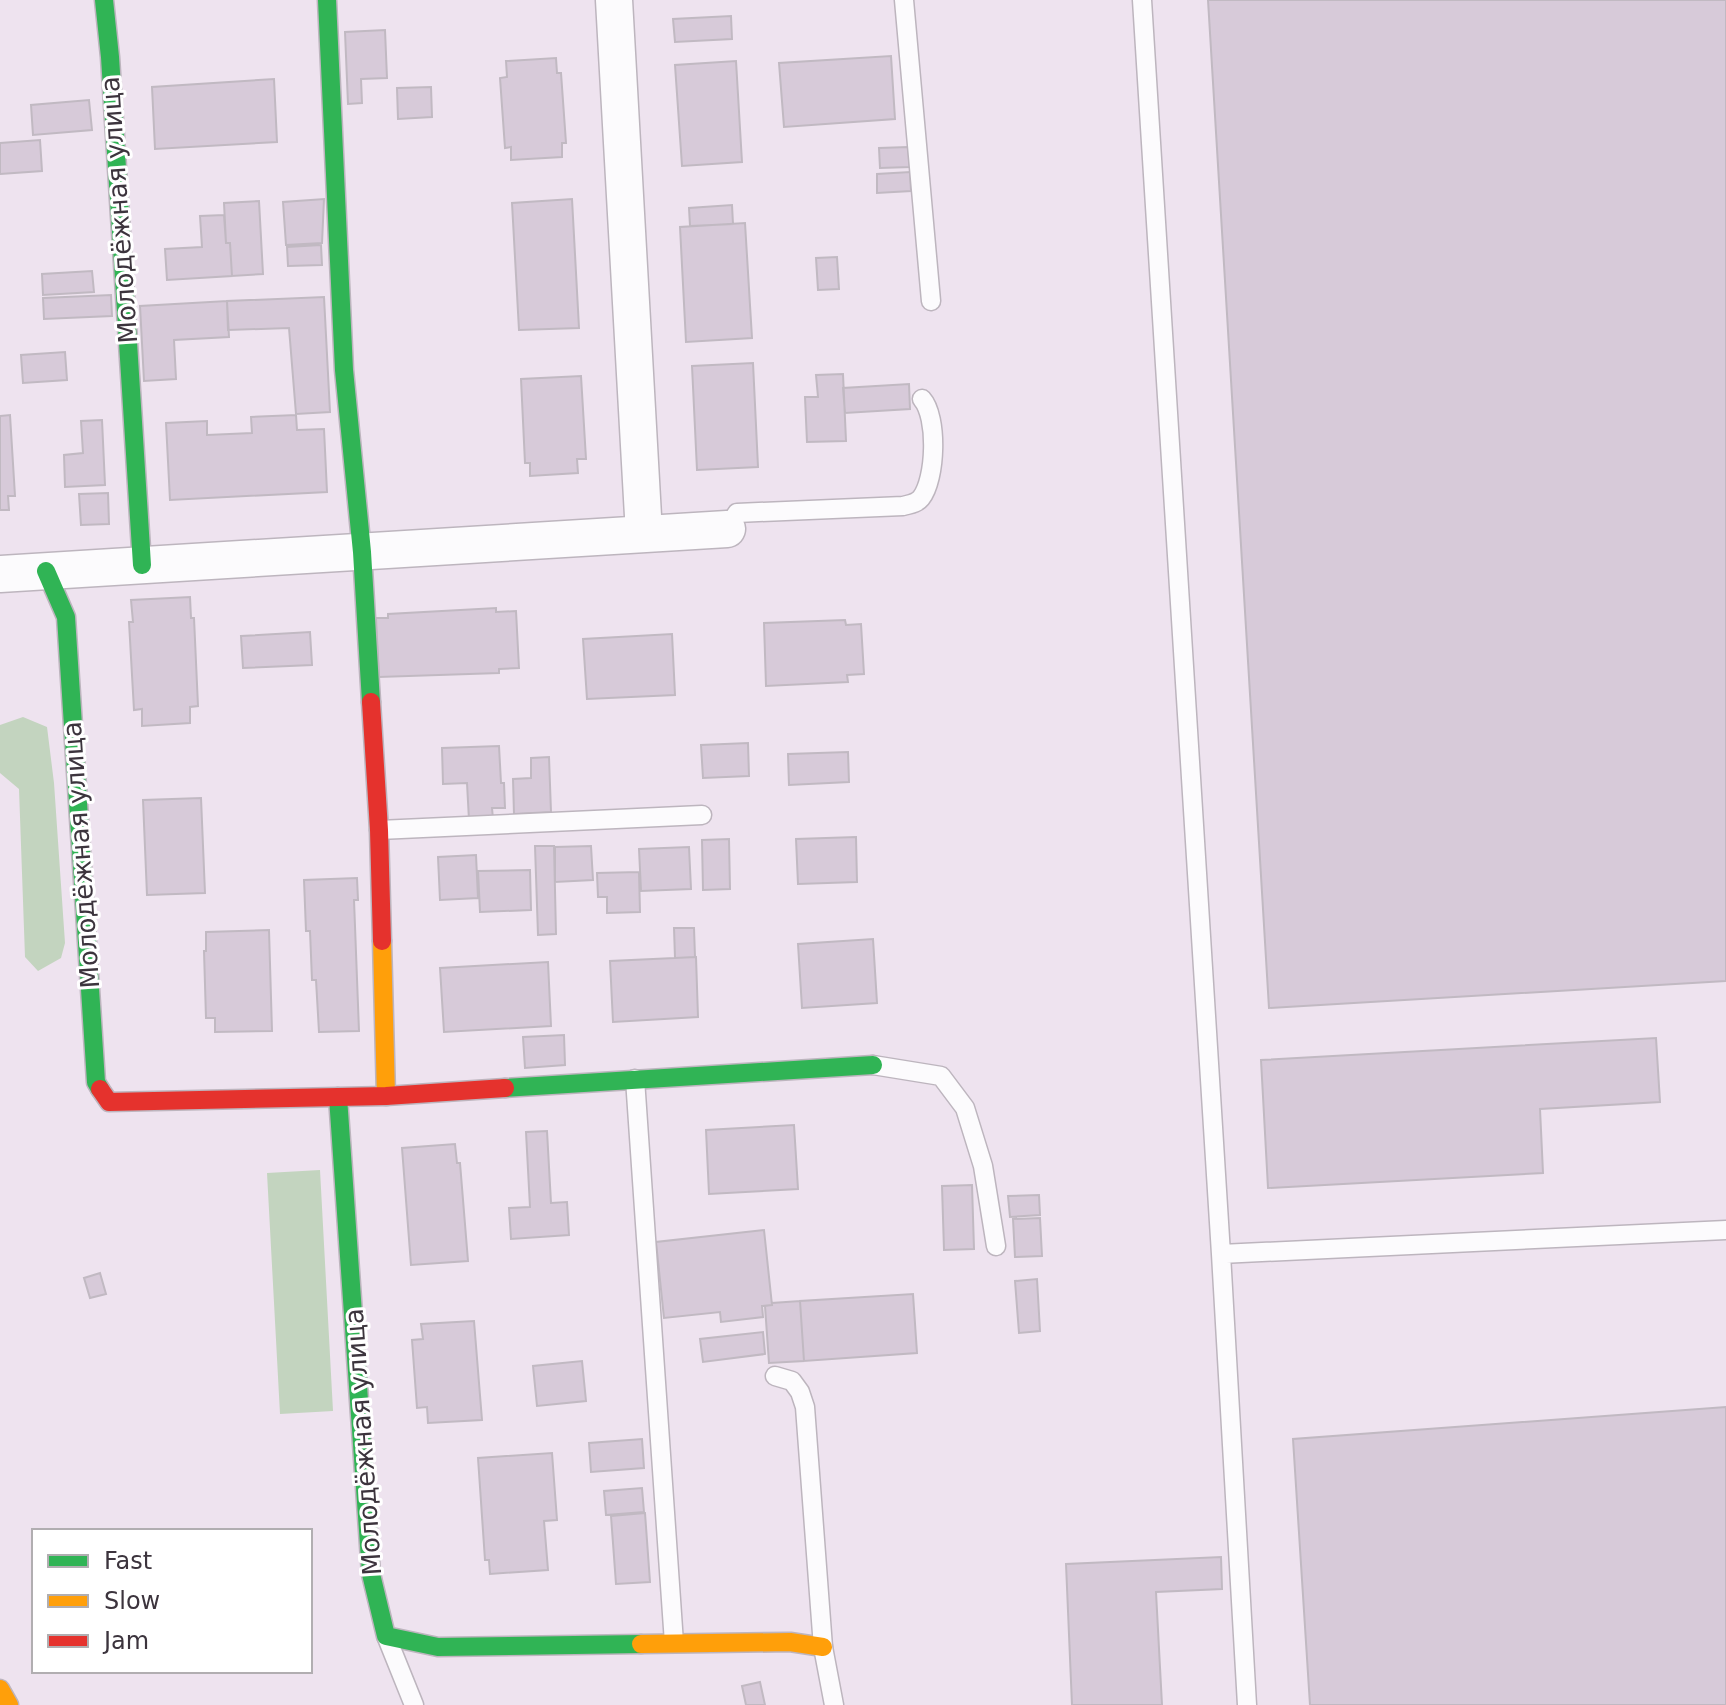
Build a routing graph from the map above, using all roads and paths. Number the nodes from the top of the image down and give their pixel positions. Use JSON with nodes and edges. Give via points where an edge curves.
{"nodes":[{"id":1,"x":104,"y":0,"type":"edge"},
{"id":2,"x":327,"y":0,"type":"edge"},
{"id":3,"x":614,"y":0,"type":"edge"},
{"id":4,"x":904,"y":0,"type":"edge"},
{"id":5,"x":1142,"y":0,"type":"edge"},
{"id":6,"x":931,"y":301,"type":"dead end"},
{"id":7,"x":922,"y":399,"type":"dead end"},
{"id":8,"x":727,"y":529,"type":"joint"},
{"id":9,"x":644,"y":534,"type":"junction"},
{"id":10,"x":362,"y":552,"type":"junction"},
{"id":11,"x":142,"y":565,"type":"junction"},
{"id":12,"x":46,"y":571,"type":"junction"},
{"id":13,"x":0,"y":574,"type":"edge"},
{"id":14,"x":702,"y":815,"type":"dead end"},
{"id":15,"x":379,"y":830,"type":"junction"},
{"id":16,"x":873,"y":1065,"type":"joint"},
{"id":17,"x":635,"y":1079,"type":"junction"},
{"id":18,"x":386,"y":1096,"type":"junction"},
{"id":19,"x":338,"y":1097,"type":"junction"},
{"id":20,"x":1726,"y":1230,"type":"edge"},
{"id":21,"x":996,"y":1246,"type":"dead end"},
{"id":22,"x":1221,"y":1254,"type":"junction"},
{"id":23,"x":775,"y":1376,"type":"dead end"},
{"id":24,"x":386,"y":1636,"type":"junction"},
{"id":25,"x":674,"y":1643,"type":"junction"},
{"id":26,"x":823,"y":1647,"type":"junction"},
{"id":27,"x":0,"y":1689,"type":"edge"},
{"id":28,"x":9,"y":1705,"type":"edge"},
{"id":29,"x":414,"y":1705,"type":"edge"},
{"id":30,"x":834,"y":1705,"type":"edge"},
{"id":31,"x":1247,"y":1705,"type":"edge"}],
"edges":[{"from":1,"to":11,"type":"main road","name":"Молодёжная улица"},
{"from":2,"to":10,"type":"main road","via":[[344,370]]},
{"from":3,"to":9,"type":"street"},
{"from":4,"to":6,"type":"lane"},
{"from":5,"to":22,"type":"lane"},
{"from":7,"to":8,"type":"lane","via":[[931,416],[932,456],[928,483],[915,503],[737,513]]},
{"from":8,"to":9,"type":"street"},
{"from":9,"to":10,"type":"street"},
{"from":10,"to":11,"type":"street"},
{"from":10,"to":15,"type":"main road"},
{"from":11,"to":12,"type":"street"},
{"from":12,"to":13,"type":"street"},
{"from":12,"to":19,"type":"main road","name":"Молодёжная улица","via":[[66,617],[96,1082],[109,1102]]},
{"from":14,"to":15,"type":"lane"},
{"from":15,"to":18,"type":"main road"},
{"from":16,"to":17,"type":"main road","name":"Молодёжная улица"},
{"from":16,"to":21,"type":"lane","via":[[941,1076],[965,1108],[983,1166]]},
{"from":17,"to":18,"type":"main road","name":"Молодёжная улица"},
{"from":17,"to":25,"type":"lane"},
{"from":18,"to":19,"type":"main road","name":"Молодёжная улица"},
{"from":19,"to":24,"type":"main road","name":"Молодёжная улица","via":[[371,1574]]},
{"from":20,"to":22,"type":"lane"},
{"from":22,"to":31,"type":"lane"},
{"from":23,"to":26,"type":"lane","via":[[792,1381],[805,1407]]},
{"from":24,"to":25,"type":"main road","via":[[438,1647]]},
{"from":24,"to":29,"type":"lane"},
{"from":25,"to":26,"type":"main road","via":[[790,1642]]},
{"from":26,"to":30,"type":"lane"},
{"from":27,"to":28,"type":"main road"}]}
